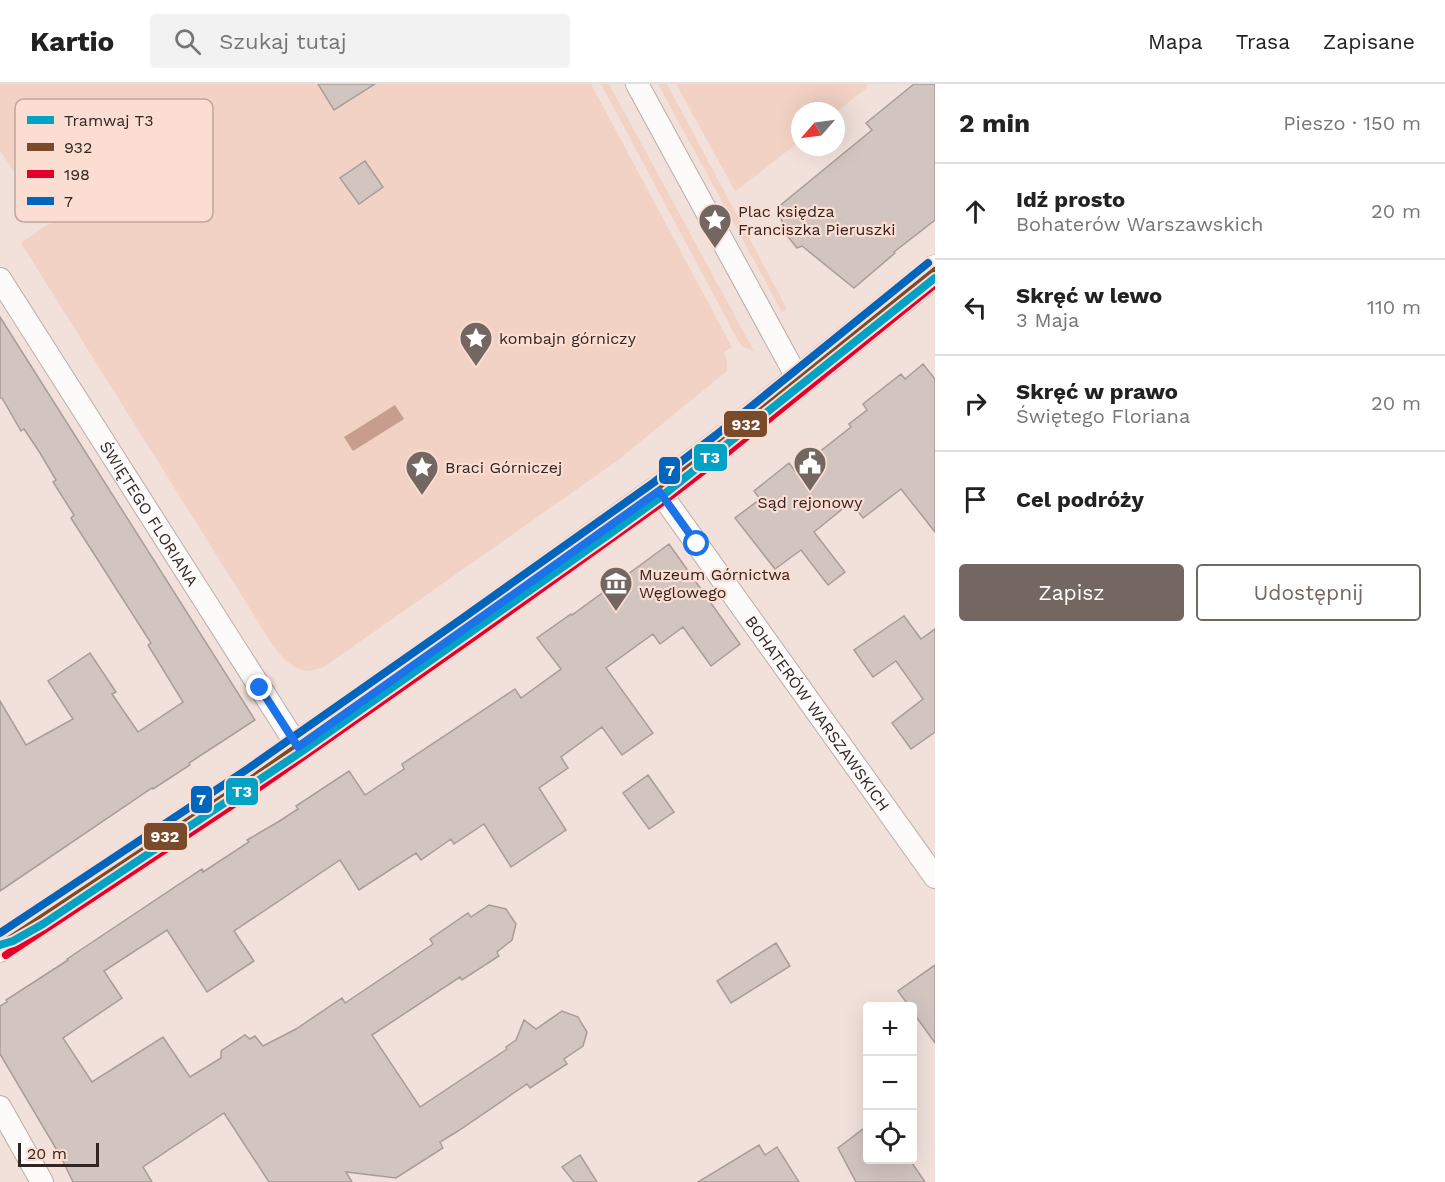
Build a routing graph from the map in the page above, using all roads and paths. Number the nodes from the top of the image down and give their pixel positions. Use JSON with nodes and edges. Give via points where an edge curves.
{"nodes":[{"id":1,"x":637,"y":84,"type":"edge"},
{"id":2,"x":935,"y":272,"type":"edge"},
{"id":3,"x":0,"y":279,"type":"edge"},
{"id":4,"x":798,"y":381,"type":"junction"},
{"id":5,"x":659,"y":491,"type":"junction"},
{"id":6,"x":298,"y":747,"type":"junction"},
{"id":7,"x":935,"y":877,"type":"edge"},
{"id":8,"x":0,"y":945,"type":"edge"},
{"id":9,"x":0,"y":1107,"type":"edge"},
{"id":10,"x":42,"y":1182,"type":"edge"}],
"edges":[{"from":1,"to":4,"type":"street"},
{"from":2,"to":4,"type":"street"},
{"from":3,"to":6,"type":"street","name":"ŚWIĘTEGO FLORIANA"},
{"from":4,"to":5,"type":"street"},
{"from":5,"to":6,"type":"street"},
{"from":5,"to":7,"type":"street","name":"BOHATERÓW WARSZAWSKICH"},
{"from":6,"to":8,"type":"street"},
{"from":9,"to":10,"type":"street"}]}
